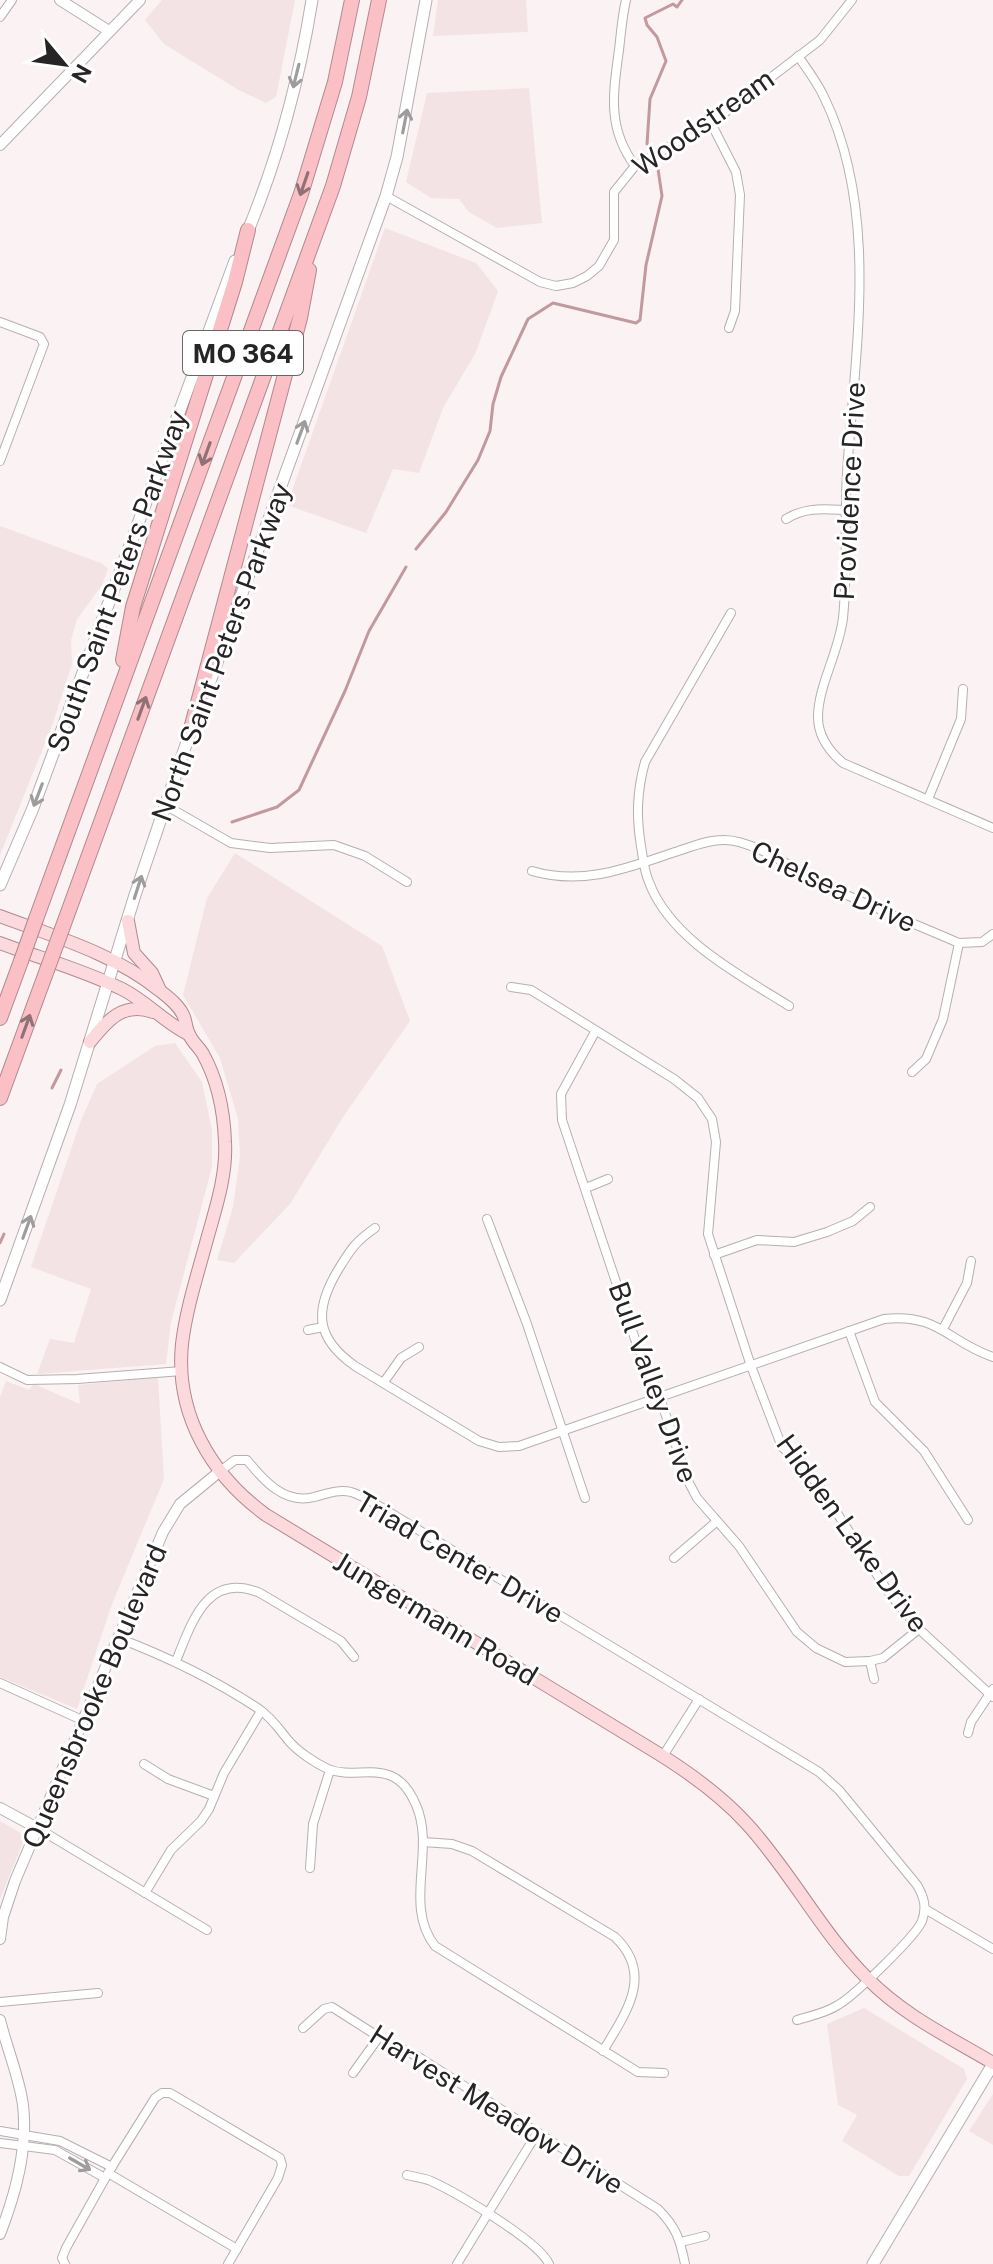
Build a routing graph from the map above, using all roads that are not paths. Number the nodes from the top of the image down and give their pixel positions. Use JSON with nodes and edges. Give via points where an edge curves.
{"nodes":[{"id":1,"x":12,"y":0,"type":"edge"},
{"id":2,"x":60,"y":0,"type":"edge"},
{"id":3,"x":140,"y":0,"type":"edge"},
{"id":4,"x":312,"y":0,"type":"edge"},
{"id":5,"x":352,"y":0,"type":"edge"},
{"id":6,"x":379,"y":0,"type":"edge"},
{"id":7,"x":426,"y":0,"type":"edge"},
{"id":8,"x":626,"y":0,"type":"edge"},
{"id":9,"x":852,"y":0,"type":"edge"},
{"id":10,"x":0,"y":17,"type":"edge"},
{"id":11,"x":109,"y":31,"type":"junction"},
{"id":12,"x":798,"y":56,"type":"junction"},
{"id":13,"x":711,"y":123,"type":"junction"},
{"id":14,"x":0,"y":145,"type":"edge"},
{"id":15,"x":635,"y":166,"type":"junction"},
{"id":16,"x":386,"y":196,"type":"junction"},
{"id":17,"x":248,"y":230,"type":"junction"},
{"id":18,"x":317,"y":231,"type":"junction"},
{"id":19,"x":0,"y":322,"type":"edge"},
{"id":20,"x":729,"y":328,"type":"dead end"},
{"id":21,"x":0,"y":461,"type":"edge"},
{"id":22,"x":845,"y":510,"type":"junction"},
{"id":23,"x":786,"y":519,"type":"dead end"},
{"id":24,"x":731,"y":613,"type":"dead end"},
{"id":25,"x":963,"y":689,"type":"dead end"},
{"id":26,"x":116,"y":701,"type":"junction"},
{"id":27,"x":191,"y":729,"type":"junction"},
{"id":28,"x":928,"y":799,"type":"junction"},
{"id":29,"x":165,"y":805,"type":"junction"},
{"id":30,"x":993,"y":828,"type":"edge"},
{"id":31,"x":644,"y":862,"type":"junction"},
{"id":32,"x":532,"y":871,"type":"dead end"},
{"id":33,"x":407,"y":882,"type":"dead end"},
{"id":34,"x":0,"y":885,"type":"edge"},
{"id":35,"x":0,"y":916,"type":"edge"},
{"id":36,"x":128,"y":921,"type":"junction"},
{"id":37,"x":993,"y":934,"type":"edge"},
{"id":38,"x":0,"y":943,"type":"edge"},
{"id":39,"x":959,"y":943,"type":"junction"},
{"id":40,"x":115,"y":962,"type":"junction"},
{"id":41,"x":108,"y":983,"type":"junction"},
{"id":42,"x":511,"y":987,"type":"dead end"},
{"id":43,"x":161,"y":991,"type":"junction"},
{"id":44,"x":789,"y":1006,"type":"dead end"},
{"id":45,"x":158,"y":1014,"type":"junction"},
{"id":46,"x":0,"y":1018,"type":"edge"},
{"id":47,"x":595,"y":1032,"type":"junction"},
{"id":48,"x":188,"y":1034,"type":"junction"},
{"id":49,"x":90,"y":1042,"type":"junction"},
{"id":50,"x":912,"y":1072,"type":"dead end"},
{"id":51,"x":6,"y":1081,"type":"junction"},
{"id":52,"x":0,"y":1098,"type":"edge"},
{"id":53,"x":0,"y":1112,"type":"edge"},
{"id":54,"x":608,"y":1179,"type":"dead end"},
{"id":55,"x":586,"y":1188,"type":"junction"},
{"id":56,"x":870,"y":1207,"type":"dead end"},
{"id":57,"x":487,"y":1219,"type":"dead end"},
{"id":58,"x":375,"y":1228,"type":"dead end"},
{"id":59,"x":714,"y":1255,"type":"junction"},
{"id":60,"x":971,"y":1261,"type":"dead end"},
{"id":61,"x":0,"y":1300,"type":"edge"},
{"id":62,"x":323,"y":1327,"type":"junction"},
{"id":63,"x":943,"y":1329,"type":"junction"},
{"id":64,"x":308,"y":1330,"type":"dead end"},
{"id":65,"x":849,"y":1331,"type":"junction"},
{"id":66,"x":419,"y":1347,"type":"dead end"},
{"id":67,"x":993,"y":1357,"type":"edge"},
{"id":68,"x":751,"y":1366,"type":"junction"},
{"id":69,"x":0,"y":1367,"type":"edge"},
{"id":70,"x":182,"y":1371,"type":"junction"},
{"id":71,"x":384,"y":1382,"type":"junction"},
{"id":72,"x":660,"y":1398,"type":"junction"},
{"id":73,"x":563,"y":1431,"type":"junction"},
{"id":74,"x":219,"y":1472,"type":"junction"},
{"id":75,"x":585,"y":1498,"type":"dead end"},
{"id":76,"x":968,"y":1520,"type":"dead end"},
{"id":77,"x":716,"y":1522,"type":"junction"},
{"id":78,"x":674,"y":1558,"type":"dead end"},
{"id":79,"x":919,"y":1629,"type":"junction"},
{"id":80,"x":118,"y":1638,"type":"junction"},
{"id":81,"x":354,"y":1657,"type":"dead end"},
{"id":82,"x":176,"y":1661,"type":"junction"},
{"id":83,"x":870,"y":1661,"type":"junction"},
{"id":84,"x":874,"y":1679,"type":"dead end"},
{"id":85,"x":0,"y":1683,"type":"edge"},
{"id":86,"x":992,"y":1693,"type":"edge"},
{"id":87,"x":699,"y":1699,"type":"junction"},
{"id":88,"x":261,"y":1711,"type":"junction"},
{"id":89,"x":82,"y":1720,"type":"junction"},
{"id":90,"x":968,"y":1733,"type":"dead end"},
{"id":91,"x":663,"y":1756,"type":"junction"},
{"id":92,"x":144,"y":1764,"type":"dead end"},
{"id":93,"x":330,"y":1770,"type":"junction"},
{"id":94,"x":214,"y":1796,"type":"junction"},
{"id":95,"x":0,"y":1808,"type":"edge"},
{"id":96,"x":39,"y":1829,"type":"junction"},
{"id":97,"x":423,"y":1842,"type":"junction"},
{"id":98,"x":310,"y":1868,"type":"dead end"},
{"id":99,"x":145,"y":1893,"type":"junction"},
{"id":100,"x":925,"y":1909,"type":"junction"},
{"id":101,"x":207,"y":1930,"type":"dead end"},
{"id":102,"x":0,"y":1939,"type":"edge"},
{"id":103,"x":993,"y":1949,"type":"edge"},
{"id":104,"x":867,"y":1978,"type":"junction"},
{"id":105,"x":98,"y":1993,"type":"dead end"},
{"id":106,"x":0,"y":2002,"type":"edge"},
{"id":107,"x":0,"y":2020,"type":"edge"},
{"id":108,"x":797,"y":2020,"type":"dead end"},
{"id":109,"x":303,"y":2028,"type":"dead end"},
{"id":110,"x":379,"y":2037,"type":"junction"},
{"id":111,"x":603,"y":2051,"type":"junction"},
{"id":112,"x":993,"y":2064,"type":"edge"},
{"id":113,"x":353,"y":2073,"type":"dead end"},
{"id":114,"x":664,"y":2073,"type":"dead end"},
{"id":115,"x":0,"y":2131,"type":"edge"},
{"id":116,"x":23,"y":2133,"type":"junction"},
{"id":117,"x":537,"y":2133,"type":"junction"},
{"id":118,"x":0,"y":2143,"type":"edge"},
{"id":119,"x":23,"y":2146,"type":"junction"},
{"id":120,"x":108,"y":2172,"type":"junction"},
{"id":121,"x":407,"y":2175,"type":"dead end"},
{"id":122,"x":487,"y":2215,"type":"junction"},
{"id":123,"x":0,"y":2234,"type":"edge"},
{"id":124,"x":705,"y":2236,"type":"dead end"},
{"id":125,"x":681,"y":2242,"type":"junction"},
{"id":126,"x":237,"y":2249,"type":"junction"},
{"id":127,"x":65,"y":2264,"type":"edge"},
{"id":128,"x":228,"y":2264,"type":"edge"},
{"id":129,"x":457,"y":2264,"type":"edge"},
{"id":130,"x":549,"y":2264,"type":"edge"},
{"id":131,"x":685,"y":2264,"type":"edge"},
{"id":132,"x":873,"y":2264,"type":"edge"}],
"edges":[{"from":1,"to":10,"type":"street"},
{"from":2,"to":11,"type":"street"},
{"from":3,"to":11,"type":"street"},
{"from":4,"to":17,"type":"main road","name":"South Saint Peters Parkway","one_way":true,"via":[[288,110]]},
{"from":5,"to":26,"type":"highway","number":"MO 364","one_way":true,"via":[[316,149]]},
{"from":6,"to":18,"type":"highway","number":"MO 364","via":[[359,97]]},
{"from":16,"to":7,"type":"main road","name":"North Saint Peters Parkway","one_way":true},
{"from":8,"to":15,"type":"street","via":[[613,98],[617,136]]},
{"from":9,"to":12,"type":"street","name":"Woodstream","via":[[820,40]]},
{"from":11,"to":14,"type":"street"},
{"from":12,"to":13,"type":"street","name":"Woodstream"},
{"from":12,"to":22,"type":"street","name":"Providence Drive","via":[[836,124],[857,208],[861,255]]},
{"from":13,"to":15,"type":"street","name":"Woodstream"},
{"from":13,"to":20,"type":"street","via":[[736,172],[740,195],[735,311]]},
{"from":15,"to":16,"type":"street","name":"Woodstream","via":[[614,192],[615,230],[608,255],[587,276],[556,286],[485,253]]},
{"from":27,"to":16,"type":"main road","name":"North Saint Peters Parkway","one_way":true},
{"from":17,"to":26,"type":"highway","via":[[133,607]]},
{"from":17,"to":34,"type":"main road","name":"South Saint Peters Parkway","one_way":true,"via":[[38,796]]},
{"from":18,"to":27,"type":"highway","via":[[300,318]]},
{"from":51,"to":18,"type":"highway","number":"MO 364","one_way":true,"bridge":true},
{"from":19,"to":21,"type":"street","via":[[40,337],[44,344]]},
{"from":22,"to":23,"type":"street","via":[[812,509]]},
{"from":22,"to":28,"type":"street","name":"Providence Drive","via":[[842,621],[820,700],[820,730],[843,763]]},
{"from":24,"to":31,"type":"street","via":[[645,762],[637,822]]},
{"from":25,"to":28,"type":"street","via":[[961,719]]},
{"from":26,"to":46,"type":"highway","number":"MO 364","bridge":true},
{"from":27,"to":29,"type":"main road","name":"North Saint Peters Parkway"},
{"from":28,"to":30,"type":"street","name":"Providence Drive"},
{"from":29,"to":33,"type":"street","via":[[231,843],[270,848],[334,845],[365,856]]},
{"from":36,"to":29,"type":"main road","name":"North Saint Peters Parkway","one_way":true},
{"from":31,"to":32,"type":"street","name":"Chelsea Drive","via":[[580,879]]},
{"from":31,"to":39,"type":"street","name":"Chelsea Drive","via":[[703,843],[743,842],[828,887]]},
{"from":31,"to":44,"type":"street","via":[[660,901],[695,943]]},
{"from":35,"to":40,"type":"main road","name":"Jungermann Road"},
{"from":36,"to":40,"type":"main road","name":"North Saint Peters Parkway"},
{"from":36,"to":43,"type":"main road","via":[[134,953]]},
{"from":37,"to":39,"type":"street","via":[[982,942]]},
{"from":38,"to":41,"type":"main road","name":"Jungermann Road"},
{"from":39,"to":50,"type":"street","via":[[943,1019],[926,1059]]},
{"from":40,"to":41,"type":"main road","name":"North Saint Peters Parkway"},
{"from":40,"to":43,"type":"main road","name":"Jungermann Road"},
{"from":41,"to":45,"type":"main road","name":"Jungermann Road"},
{"from":41,"to":49,"type":"main road","name":"North Saint Peters Parkway"},
{"from":42,"to":47,"type":"street","name":"Hidden Lake Drive","via":[[531,990]]},
{"from":43,"to":48,"type":"main road","name":"Jungermann Road","via":[[183,1014]]},
{"from":45,"to":48,"type":"main road","name":"Jungermann Road"},
{"from":45,"to":49,"type":"main road","via":[[125,1009]]},
{"from":47,"to":55,"type":"street","name":"Bull Valley Drive","via":[[561,1094],[562,1120]]},
{"from":47,"to":59,"type":"street","name":"Hidden Lake Drive","via":[[674,1079],[698,1098],[712,1119],[716,1142],[708,1234]]},
{"from":48,"to":70,"type":"main road","name":"Jungermann Road","via":[[218,1092],[225,1158],[187,1317]]},
{"from":61,"to":49,"type":"main road","name":"North Saint Peters Parkway","one_way":true},
{"from":51,"to":52,"type":"highway","number":"MO 364"},
{"from":51,"to":53,"type":"highway"},
{"from":54,"to":55,"type":"street"},
{"from":55,"to":72,"type":"street","name":"Bull Valley Drive"},
{"from":56,"to":59,"type":"street","via":[[827,1232],[794,1242],[757,1240]]},
{"from":57,"to":73,"type":"street"},
{"from":58,"to":62,"type":"street","via":[[355,1243],[326,1290]]},
{"from":59,"to":68,"type":"street","name":"Hidden Lake Drive"},
{"from":60,"to":63,"type":"street","via":[[967,1283]]},
{"from":62,"to":64,"type":"street"},
{"from":62,"to":71,"type":"street","via":[[341,1356]]},
{"from":63,"to":65,"type":"street","via":[[904,1317]]},
{"from":63,"to":67,"type":"street"},
{"from":65,"to":68,"type":"street"},
{"from":65,"to":76,"type":"street","via":[[875,1402],[924,1451]]},
{"from":66,"to":71,"type":"street","via":[[401,1358]]},
{"from":68,"to":72,"type":"street"},
{"from":68,"to":79,"type":"street","name":"Hidden Lake Drive","via":[[782,1447],[822,1490],[889,1593]]},
{"from":69,"to":70,"type":"street","via":[[27,1380]]},
{"from":70,"to":74,"type":"main road","name":"Jungermann Road","via":[[190,1417]]},
{"from":71,"to":73,"type":"street","via":[[479,1441],[499,1447]]},
{"from":72,"to":73,"type":"street"},
{"from":72,"to":77,"type":"street","name":"Bull Valley Drive","via":[[688,1481]]},
{"from":73,"to":75,"type":"street"},
{"from":74,"to":80,"type":"street","name":"Queensbrooke Boulevard","via":[[174,1513]]},
{"from":74,"to":87,"type":"street","name":"Triad Center Drive","via":[[235,1460],[247,1460],[265,1482],[289,1496],[350,1492],[374,1503]]},
{"from":74,"to":91,"type":"main road","name":"Jungermann Road","via":[[266,1515]]},
{"from":77,"to":78,"type":"street"},
{"from":77,"to":83,"type":"street","name":"Bull Valley Drive","via":[[739,1546],[797,1632],[834,1658]]},
{"from":79,"to":83,"type":"street","via":[[883,1658]]},
{"from":79,"to":86,"type":"street","name":"Hidden Lake Drive"},
{"from":80,"to":82,"type":"street"},
{"from":80,"to":89,"type":"street","name":"Queensbrooke Boulevard"},
{"from":81,"to":82,"type":"street","via":[[341,1641],[260,1593],[235,1588],[208,1599],[197,1610]]},
{"from":82,"to":88,"type":"street"},
{"from":83,"to":84,"type":"street"},
{"from":85,"to":89,"type":"street"},
{"from":86,"to":90,"type":"street"},
{"from":87,"to":91,"type":"street"},
{"from":87,"to":100,"type":"street","name":"Triad Center Drive","via":[[829,1780],[917,1885]]},
{"from":88,"to":93,"type":"street","via":[[290,1743]]},
{"from":88,"to":94,"type":"street"},
{"from":89,"to":96,"type":"street","name":"Queensbrooke Boulevard"},
{"from":91,"to":104,"type":"main road","name":"Jungermann Road","via":[[745,1822]]},
{"from":92,"to":94,"type":"street"},
{"from":93,"to":97,"type":"street","via":[[381,1772],[402,1784],[418,1808]]},
{"from":93,"to":98,"type":"street","via":[[313,1824]]},
{"from":94,"to":99,"type":"street"},
{"from":95,"to":96,"type":"street"},
{"from":96,"to":99,"type":"street"},
{"from":96,"to":102,"type":"street","name":"Queensbrooke Boulevard","via":[[15,1881]]},
{"from":97,"to":111,"type":"street","via":[[420,1905],[424,1928],[435,1946]]},
{"from":97,"to":111,"type":"street","via":[[472,1851],[624,1946],[635,1976],[632,1999]]},
{"from":99,"to":101,"type":"street"},
{"from":100,"to":103,"type":"street"},
{"from":100,"to":104,"type":"street","via":[[915,1932]]},
{"from":104,"to":108,"type":"street","via":[[839,2005]]},
{"from":104,"to":112,"type":"main road","name":"Jungermann Road","via":[[899,2007]]},
{"from":105,"to":106,"type":"street"},
{"from":107,"to":116,"type":"street","via":[[18,2080]]},
{"from":109,"to":110,"type":"street","name":"Harvest Meadow Drive","via":[[332,2007]]},
{"from":110,"to":113,"type":"street"},
{"from":110,"to":117,"type":"street","name":"Harvest Meadow Drive"},
{"from":111,"to":114,"type":"street","via":[[638,2072]]},
{"from":112,"to":132,"type":"main road"},
{"from":115,"to":116,"type":"street"},
{"from":116,"to":119,"type":"street"},
{"from":116,"to":120,"type":"street","via":[[60,2141]]},
{"from":117,"to":122,"type":"street"},
{"from":117,"to":125,"type":"street","name":"Harvest Meadow Drive","via":[[658,2209]]},
{"from":118,"to":119,"type":"street"},
{"from":119,"to":120,"type":"street","one_way":true,"via":[[55,2150]]},
{"from":119,"to":123,"type":"street"},
{"from":120,"to":126,"type":"street"},
{"from":120,"to":126,"type":"street","via":[[162,2093],[176,2095],[274,2152],[281,2171]]},
{"from":120,"to":127,"type":"street","via":[[66,2248]]},
{"from":121,"to":122,"type":"street","via":[[428,2180]]},
{"from":122,"to":129,"type":"street"},
{"from":122,"to":130,"type":"street","via":[[536,2246]]},
{"from":124,"to":125,"type":"street"},
{"from":125,"to":131,"type":"street","name":"Harvest Meadow Drive"},
{"from":126,"to":128,"type":"street"}]}
